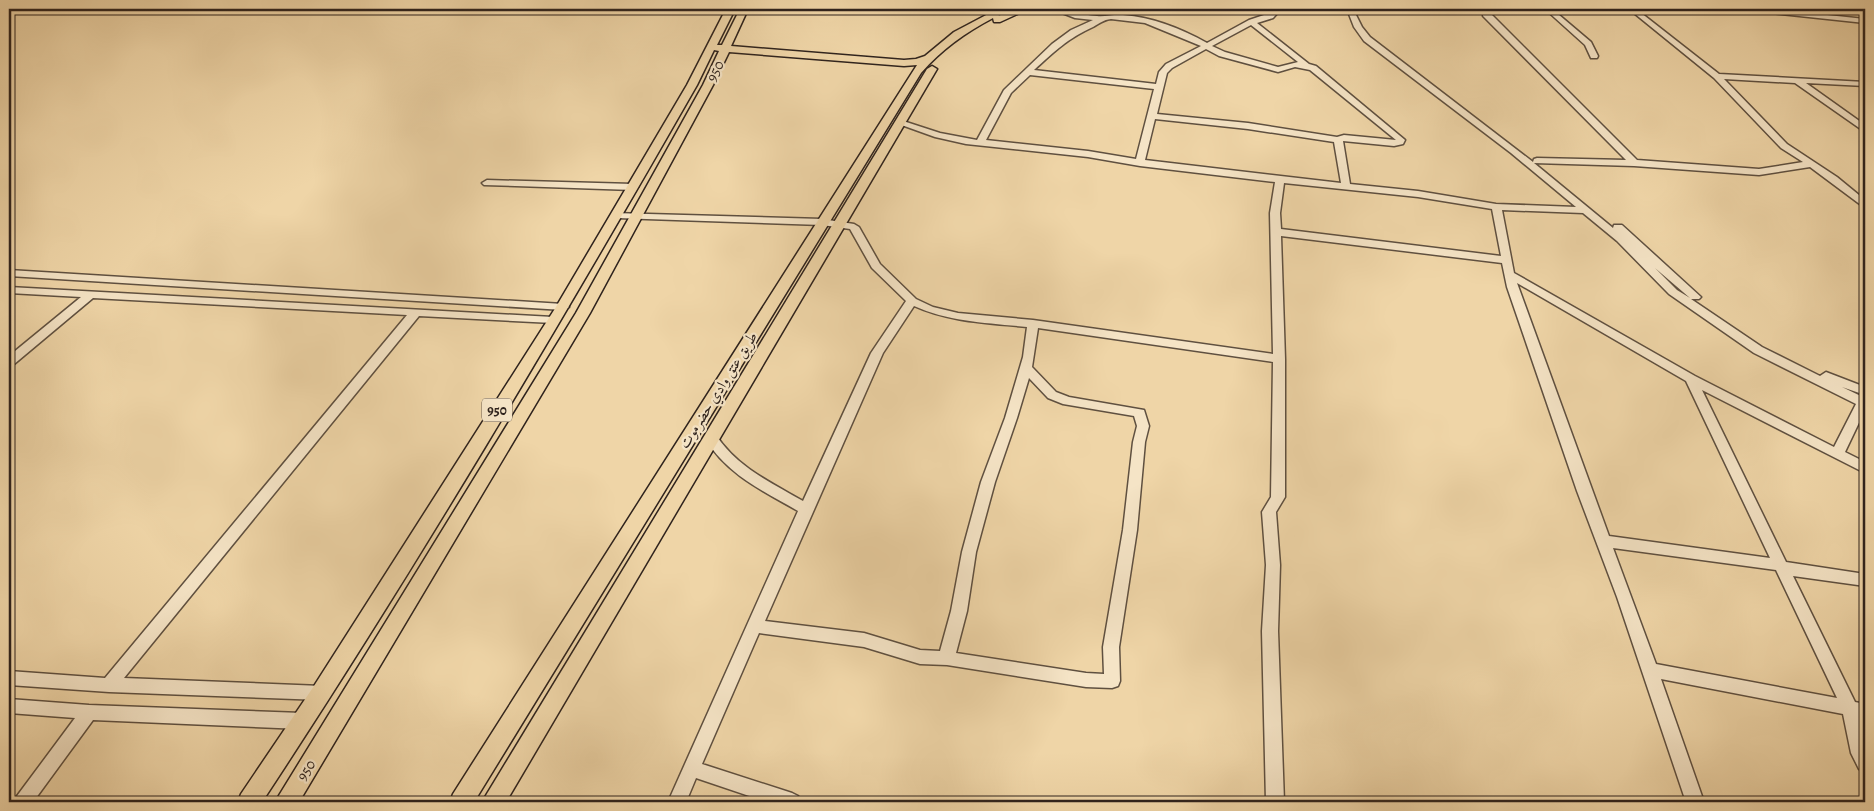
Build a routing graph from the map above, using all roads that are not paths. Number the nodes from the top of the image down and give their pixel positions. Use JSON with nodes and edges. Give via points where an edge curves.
{"nodes":[{"id":1,"x":730,"y":9,"type":"edge"},
{"id":2,"x":744,"y":9,"type":"edge"},
{"id":3,"x":1023,"y":9,"type":"edge"},
{"id":4,"x":1055,"y":9,"type":"edge"},
{"id":5,"x":1130,"y":9,"type":"edge"},
{"id":6,"x":1278,"y":9,"type":"edge"},
{"id":7,"x":1350,"y":9,"type":"edge"},
{"id":8,"x":1359,"y":9,"type":"edge"},
{"id":9,"x":1548,"y":9,"type":"edge"},
{"id":10,"x":1632,"y":9,"type":"edge"},
{"id":11,"x":1754,"y":9,"type":"edge"},
{"id":12,"x":1001,"y":10,"type":"edge"},
{"id":13,"x":1486,"y":14,"type":"dead end"},
{"id":14,"x":1114,"y":16,"type":"junction"},
{"id":15,"x":1099,"y":19,"type":"junction"},
{"id":16,"x":1865,"y":21,"type":"edge"},
{"id":17,"x":1252,"y":22,"type":"junction"},
{"id":18,"x":966,"y":33,"type":"junction"},
{"id":19,"x":1207,"y":46,"type":"junction"},
{"id":20,"x":717,"y":50,"type":"junction"},
{"id":21,"x":1594,"y":56,"type":"dead end"},
{"id":22,"x":928,"y":58,"type":"junction"},
{"id":23,"x":1306,"y":64,"type":"junction"},
{"id":24,"x":1028,"y":72,"type":"junction"},
{"id":25,"x":916,"y":73,"type":"junction"},
{"id":26,"x":1717,"y":76,"type":"junction"},
{"id":27,"x":1798,"y":81,"type":"junction"},
{"id":28,"x":1865,"y":84,"type":"edge"},
{"id":29,"x":1159,"y":87,"type":"junction"},
{"id":30,"x":1151,"y":116,"type":"junction"},
{"id":31,"x":900,"y":123,"type":"junction"},
{"id":32,"x":1865,"y":129,"type":"edge"},
{"id":33,"x":1338,"y":140,"type":"junction"},
{"id":34,"x":980,"y":143,"type":"junction"},
{"id":35,"x":1537,"y":161,"type":"junction"},
{"id":36,"x":1140,"y":162,"type":"junction"},
{"id":37,"x":1634,"y":163,"type":"junction"},
{"id":38,"x":1811,"y":164,"type":"junction"},
{"id":39,"x":1280,"y":180,"type":"junction"},
{"id":40,"x":487,"y":182,"type":"dead end"},
{"id":41,"x":633,"y":187,"type":"junction"},
{"id":42,"x":1346,"y":187,"type":"junction"},
{"id":43,"x":1865,"y":205,"type":"edge"},
{"id":44,"x":1496,"y":206,"type":"junction"},
{"id":45,"x":1585,"y":210,"type":"junction"},
{"id":46,"x":617,"y":215,"type":"junction"},
{"id":47,"x":636,"y":216,"type":"junction"},
{"id":48,"x":822,"y":222,"type":"junction"},
{"id":49,"x":839,"y":224,"type":"junction"},
{"id":50,"x":1276,"y":232,"type":"junction"},
{"id":51,"x":1506,"y":260,"type":"junction"},
{"id":52,"x":9,"y":274,"type":"edge"},
{"id":53,"x":1509,"y":274,"type":"junction"},
{"id":54,"x":9,"y":290,"type":"edge"},
{"id":55,"x":89,"y":296,"type":"junction"},
{"id":56,"x":912,"y":301,"type":"junction"},
{"id":57,"x":416,"y":312,"type":"junction"},
{"id":58,"x":558,"y":313,"type":"junction"},
{"id":59,"x":1033,"y":323,"type":"junction"},
{"id":60,"x":1279,"y":359,"type":"junction"},
{"id":61,"x":9,"y":362,"type":"edge"},
{"id":62,"x":1026,"y":368,"type":"junction"},
{"id":63,"x":1691,"y":379,"type":"junction"},
{"id":64,"x":1865,"y":399,"type":"edge"},
{"id":65,"x":711,"y":438,"type":"junction"},
{"id":66,"x":1837,"y":454,"type":"junction"},
{"id":67,"x":1865,"y":468,"type":"edge"},
{"id":68,"x":806,"y":509,"type":"junction"},
{"id":69,"x":1603,"y":541,"type":"junction"},
{"id":70,"x":1779,"y":565,"type":"junction"},
{"id":71,"x":1865,"y":580,"type":"edge"},
{"id":72,"x":754,"y":626,"type":"junction"},
{"id":73,"x":948,"y":658,"type":"junction"},
{"id":74,"x":1650,"y":670,"type":"junction"},
{"id":75,"x":9,"y":678,"type":"edge"},
{"id":76,"x":109,"y":685,"type":"junction"},
{"id":77,"x":322,"y":693,"type":"junction"},
{"id":78,"x":9,"y":706,"type":"edge"},
{"id":79,"x":1858,"y":710,"type":"edge"},
{"id":80,"x":89,"y":712,"type":"junction"},
{"id":81,"x":302,"y":720,"type":"junction"},
{"id":82,"x":1865,"y":763,"type":"edge"},
{"id":83,"x":692,"y":770,"type":"junction"},
{"id":84,"x":23,"y":802,"type":"edge"},
{"id":85,"x":249,"y":802,"type":"edge"},
{"id":86,"x":286,"y":802,"type":"edge"},
{"id":87,"x":461,"y":802,"type":"edge"},
{"id":88,"x":493,"y":802,"type":"edge"},
{"id":89,"x":677,"y":802,"type":"edge"},
{"id":90,"x":792,"y":802,"type":"edge"},
{"id":91,"x":1275,"y":802,"type":"edge"},
{"id":92,"x":1695,"y":802,"type":"edge"}],
"edges":[{"from":1,"to":20,"type":"main road","number":"950"},
{"from":2,"to":20,"type":"main road","name":"950","number":"950"},
{"from":3,"to":18,"type":"main road","name":"طريق عتق وادي حضرموت"},
{"from":4,"to":15,"type":"street"},
{"from":5,"to":14,"type":"street"},
{"from":6,"to":17,"type":"street","via":[[1270,16]]},
{"from":7,"to":45,"type":"street","via":[[1367,39],[1514,151]]},
{"from":8,"to":35,"type":"street","via":[[1376,38]]},
{"from":9,"to":21,"type":"street","via":[[1588,44]]},
{"from":10,"to":26,"type":"street"},
{"from":11,"to":16,"type":"street"},
{"from":12,"to":18,"type":"main road","name":"طريق عتق وادي حضرموت"},
{"from":13,"to":37,"type":"street"},
{"from":14,"to":15,"type":"street"},
{"from":14,"to":19,"type":"street","via":[[1155,25]]},
{"from":15,"to":24,"type":"street","via":[[1055,46]]},
{"from":17,"to":19,"type":"street"},
{"from":17,"to":23,"type":"street"},
{"from":18,"to":22,"type":"main road","name":"طريق عتق وادي حضرموت"},
{"from":18,"to":31,"type":"main road","name":"طريق عتق وادي حضرموت","via":[[937,62]]},
{"from":19,"to":23,"type":"street","via":[[1278,70]]},
{"from":19,"to":29,"type":"street","via":[[1170,66],[1163,72]]},
{"from":20,"to":22,"type":"main road","via":[[904,63]]},
{"from":20,"to":25,"type":"main road","via":[[897,66]]},
{"from":20,"to":41,"type":"main road","number":"950","via":[[692,85]]},
{"from":20,"to":47,"type":"main road","name":"950","number":"950"},
{"from":22,"to":25,"type":"main road","name":"طريق عتق وادي حضرموت"},
{"from":23,"to":33,"type":"street","via":[[1401,140],[1394,143]]},
{"from":24,"to":29,"type":"street"},
{"from":24,"to":34,"type":"street","via":[[1006,92]]},
{"from":25,"to":48,"type":"main road","name":"طريق عتق وادي حضرموت"},
{"from":26,"to":27,"type":"street"},
{"from":26,"to":38,"type":"street","via":[[1784,146]]},
{"from":27,"to":28,"type":"street"},
{"from":27,"to":32,"type":"street"},
{"from":29,"to":30,"type":"street"},
{"from":30,"to":33,"type":"street"},
{"from":30,"to":36,"type":"street"},
{"from":31,"to":34,"type":"street","via":[[938,136]]},
{"from":31,"to":49,"type":"main road","name":"طريق عتق وادي حضرموت"},
{"from":33,"to":42,"type":"street"},
{"from":34,"to":36,"type":"street"},
{"from":35,"to":37,"type":"street"},
{"from":35,"to":64,"type":"street","via":[[1633,239],[1685,290],[1768,347]]},
{"from":36,"to":39,"type":"street"},
{"from":37,"to":38,"type":"street","via":[[1759,172]]},
{"from":38,"to":43,"type":"street"},
{"from":39,"to":42,"type":"street"},
{"from":39,"to":50,"type":"street"},
{"from":40,"to":41,"type":"street"},
{"from":41,"to":46,"type":"main road","number":"950"},
{"from":42,"to":44,"type":"street"},
{"from":44,"to":45,"type":"street"},
{"from":44,"to":51,"type":"street"},
{"from":45,"to":64,"type":"street","via":[[1621,239],[1673,292],[1758,350]]},
{"from":46,"to":47,"type":"street"},
{"from":46,"to":58,"type":"main road","number":"950"},
{"from":47,"to":48,"type":"street"},
{"from":47,"to":86,"type":"main road","name":"950","number":"950","via":[[583,313]]},
{"from":48,"to":49,"type":"street"},
{"from":48,"to":87,"type":"main road","name":"طريق عتق وادي حضرموت"},
{"from":49,"to":56,"type":"street","via":[[854,227],[876,266]]},
{"from":49,"to":65,"type":"main road","name":"طريق عتق وادي حضرموت"},
{"from":50,"to":51,"type":"street"},
{"from":50,"to":60,"type":"street"},
{"from":51,"to":53,"type":"street"},
{"from":52,"to":58,"type":"street"},
{"from":53,"to":63,"type":"street"},
{"from":53,"to":69,"type":"street"},
{"from":54,"to":55,"type":"street"},
{"from":55,"to":57,"type":"street"},
{"from":55,"to":61,"type":"street"},
{"from":56,"to":59,"type":"street","via":[[958,316]]},
{"from":56,"to":68,"type":"street","via":[[877,353]]},
{"from":57,"to":58,"type":"street"},
{"from":57,"to":76,"type":"street"},
{"from":58,"to":77,"type":"main road","number":"950"},
{"from":59,"to":60,"type":"street"},
{"from":59,"to":62,"type":"street"},
{"from":60,"to":91,"type":"street","via":[[1278,497],[1269,512]]},
{"from":62,"to":73,"type":"street","via":[[988,482],[969,552]]},
{"from":62,"to":73,"type":"street","via":[[1052,395],[1067,401],[1140,413],[1143,426],[1112,647],[1112,681],[1086,680]]},
{"from":63,"to":66,"type":"street"},
{"from":63,"to":70,"type":"street"},
{"from":64,"to":66,"type":"street"},
{"from":65,"to":68,"type":"street","via":[[721,454],[736,467]]},
{"from":65,"to":88,"type":"main road","name":"طريق عتق وادي حضرموت"},
{"from":66,"to":67,"type":"street"},
{"from":68,"to":72,"type":"street"},
{"from":69,"to":70,"type":"street"},
{"from":69,"to":74,"type":"street"},
{"from":70,"to":71,"type":"street","via":[[1792,570]]},
{"from":70,"to":79,"type":"street"},
{"from":72,"to":73,"type":"street","via":[[864,640],[920,656]]},
{"from":72,"to":83,"type":"street"},
{"from":74,"to":79,"type":"street"},
{"from":74,"to":92,"type":"street"},
{"from":75,"to":76,"type":"street"},
{"from":76,"to":77,"type":"street"},
{"from":77,"to":81,"type":"main road","number":"950"},
{"from":78,"to":80,"type":"street"},
{"from":79,"to":82,"type":"street","via":[[1860,753]]},
{"from":80,"to":81,"type":"street"},
{"from":80,"to":84,"type":"street"},
{"from":81,"to":85,"type":"main road","number":"950"},
{"from":83,"to":89,"type":"street"},
{"from":83,"to":90,"type":"street"}]}
